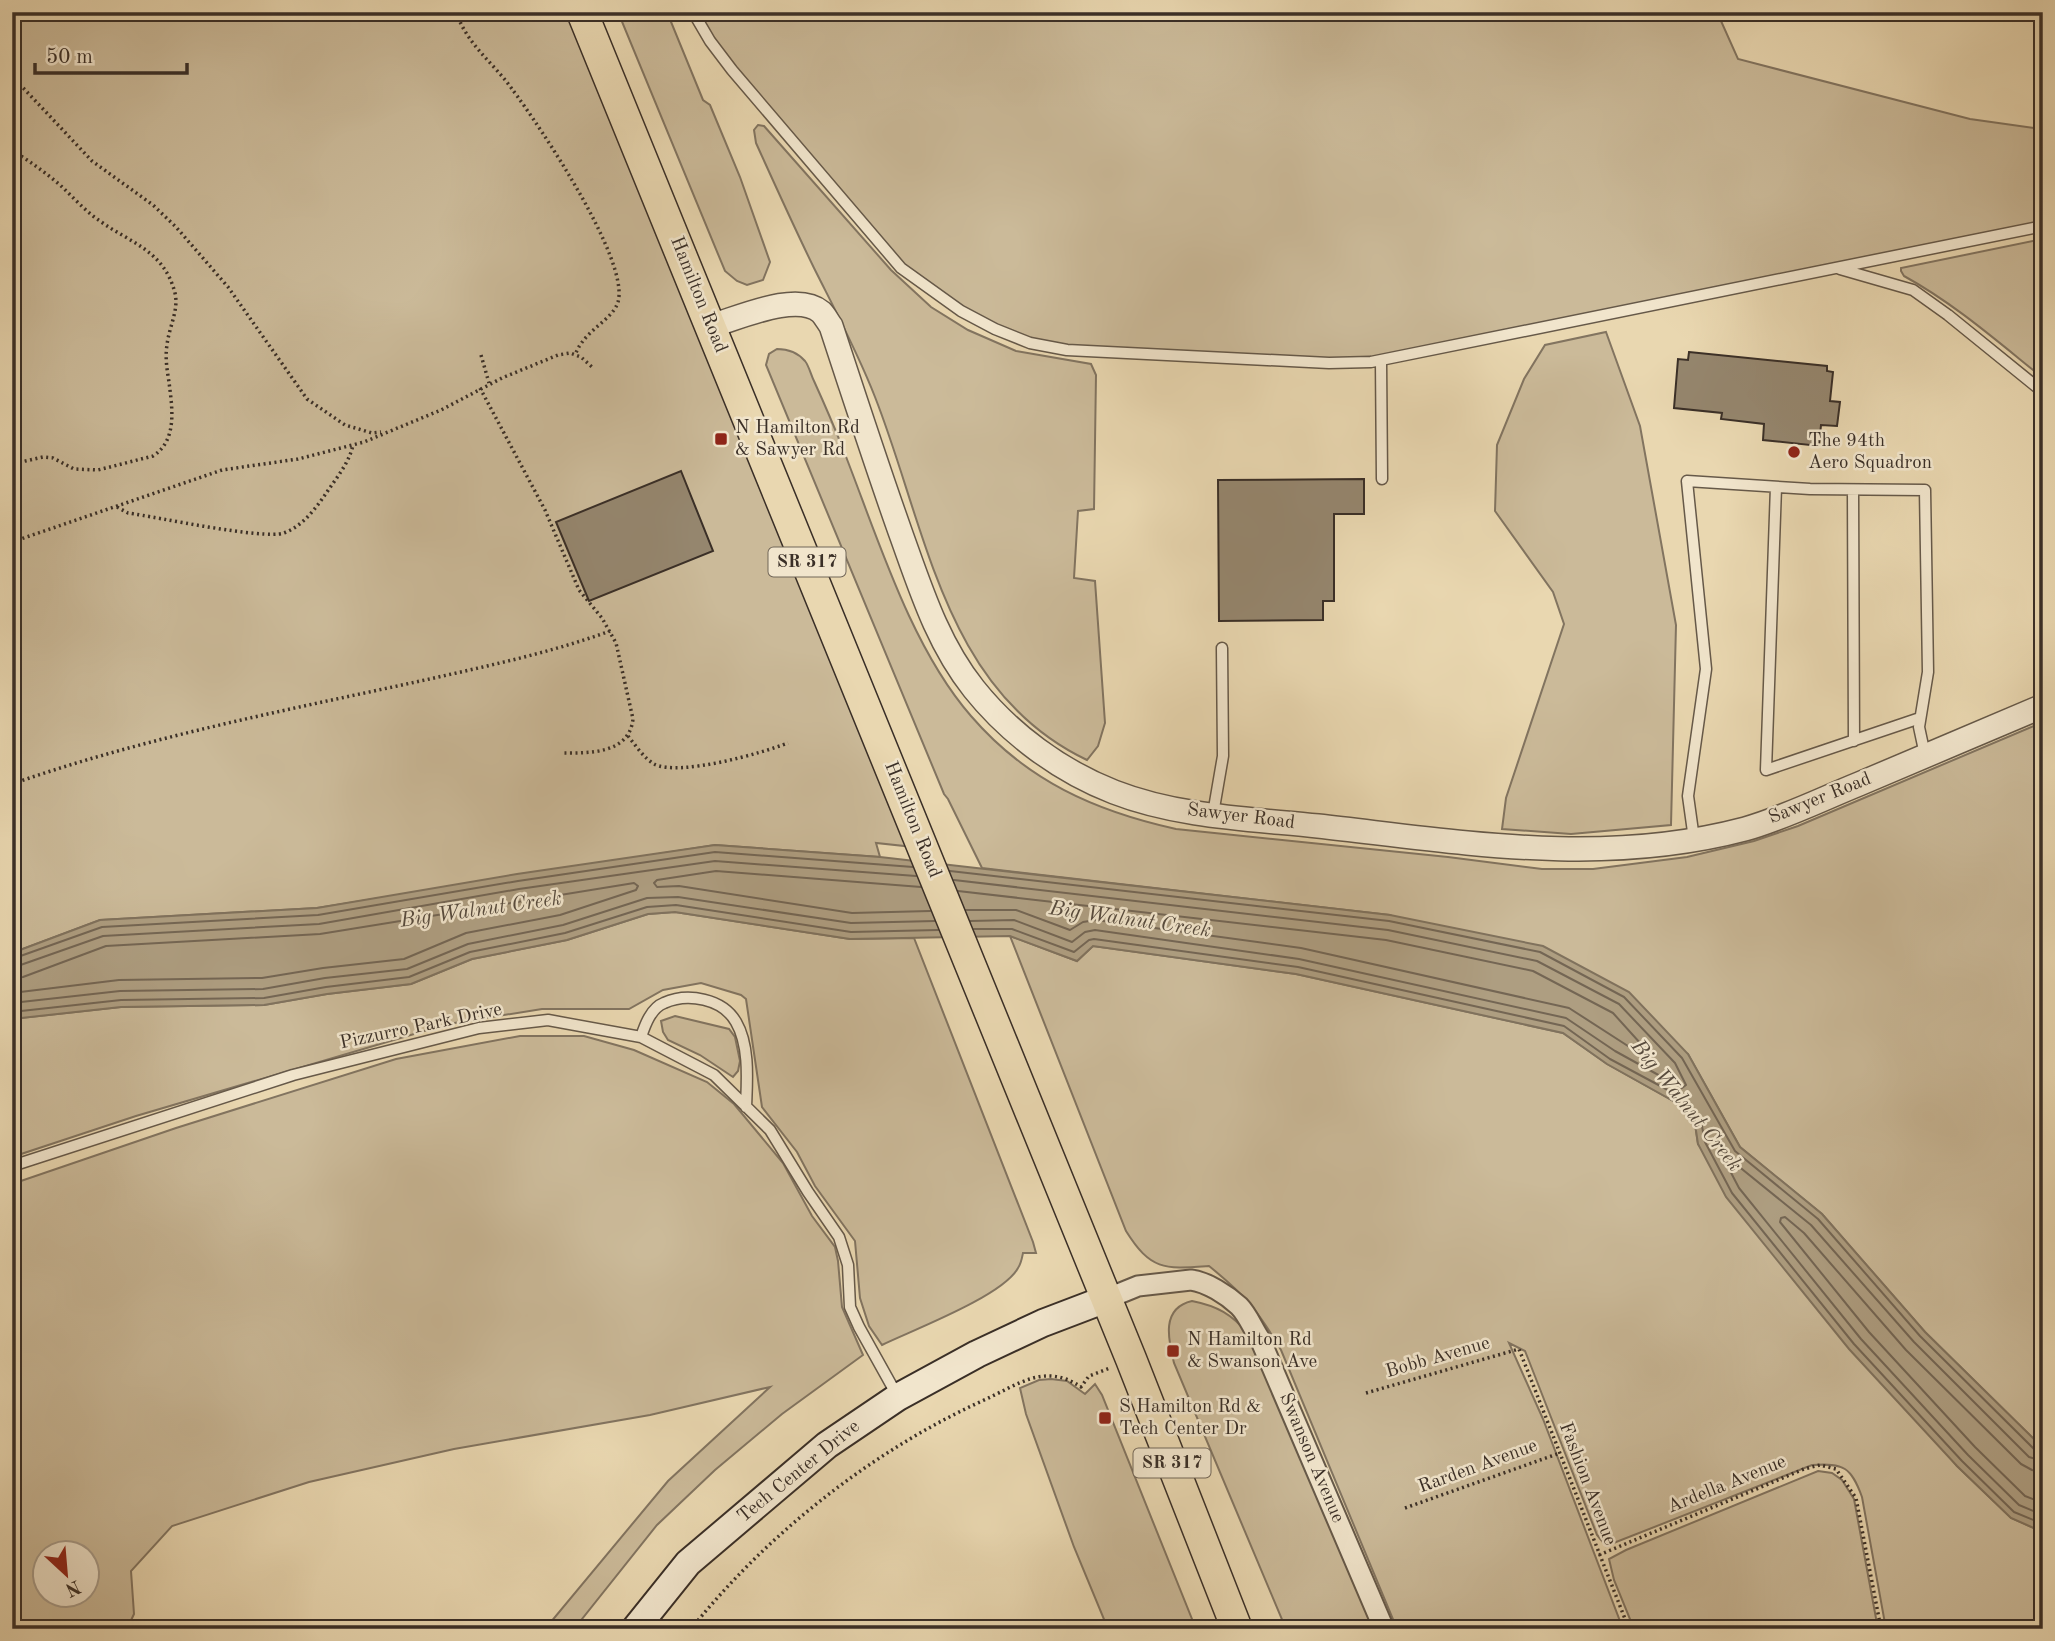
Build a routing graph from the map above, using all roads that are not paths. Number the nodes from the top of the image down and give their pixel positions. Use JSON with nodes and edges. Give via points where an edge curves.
{"nodes":[{"id":1,"x":582,"y":12,"type":"edge"},
{"id":2,"x":693,"y":12,"type":"edge"},
{"id":3,"x":2043,"y":226,"type":"edge"},
{"id":4,"x":1836,"y":268,"type":"junction"},
{"id":5,"x":710,"y":326,"type":"junction"},
{"id":6,"x":1381,"y":361,"type":"junction"},
{"id":7,"x":2043,"y":392,"type":"edge"},
{"id":8,"x":1382,"y":479,"type":"dead end"},
{"id":9,"x":1776,"y":487,"type":"junction"},
{"id":10,"x":1853,"y":490,"type":"junction"},
{"id":11,"x":1222,"y":648,"type":"dead end"},
{"id":12,"x":2043,"y":706,"type":"edge"},
{"id":13,"x":1920,"y":719,"type":"junction"},
{"id":14,"x":1854,"y":741,"type":"junction"},
{"id":15,"x":1925,"y":756,"type":"junction"},
{"id":16,"x":1213,"y":814,"type":"junction"},
{"id":17,"x":1694,"y":839,"type":"junction"},
{"id":18,"x":641,"y":1037,"type":"junction"},
{"id":19,"x":746,"y":1107,"type":"junction"},
{"id":20,"x":12,"y":1166,"type":"edge"},
{"id":21,"x":1106,"y":1299,"type":"junction"},
{"id":22,"x":898,"y":1397,"type":"junction"},
{"id":23,"x":635,"y":1629,"type":"edge"},
{"id":24,"x":1237,"y":1629,"type":"edge"},
{"id":25,"x":1384,"y":1629,"type":"edge"}],
"edges":[{"from":1,"to":5,"type":"main road","name":"Hamilton Road","number":"SR 317"},
{"from":2,"to":6,"type":"lane","via":[[732,70],[901,268],[995,329],[1030,343],[1067,350],[1329,363]]},
{"from":3,"to":4,"type":"lane"},
{"from":4,"to":6,"type":"lane"},
{"from":4,"to":7,"type":"lane","via":[[1913,290]]},
{"from":5,"to":16,"type":"street","name":"Sawyer Road","via":[[783,304],[800,303],[822,313],[831,326],[930,612],[949,654],[974,689],[1021,738],[1081,777],[1153,804]]},
{"from":5,"to":21,"type":"main road","name":"Hamilton Road","number":"SR 317"},
{"from":6,"to":8,"type":"lane"},
{"from":9,"to":10,"type":"lane"},
{"from":9,"to":14,"type":"lane","via":[[1766,770]]},
{"from":9,"to":17,"type":"lane","via":[[1687,481],[1706,669],[1688,796]]},
{"from":10,"to":13,"type":"lane","via":[[1924,490],[1927,672]]},
{"from":10,"to":14,"type":"lane"},
{"from":11,"to":16,"type":"lane","via":[[1223,757]]},
{"from":12,"to":15,"type":"street","name":"Sawyer Road"},
{"from":13,"to":14,"type":"lane"},
{"from":13,"to":15,"type":"lane"},
{"from":15,"to":17,"type":"street","name":"Sawyer Road","via":[[1748,828]]},
{"from":16,"to":17,"type":"street","name":"Sawyer Road","via":[[1546,850],[1623,849]]},
{"from":18,"to":19,"type":"lane","name":"Pizzurro Park Drive","via":[[714,1074]]},
{"from":18,"to":19,"type":"lane","via":[[647,1019],[663,1003],[692,997],[717,1004],[736,1021],[743,1043]]},
{"from":18,"to":20,"type":"lane","name":"Pizzurro Park Drive","via":[[548,1020],[478,1028],[293,1075]]},
{"from":19,"to":22,"type":"lane","name":"Pizzurro Park Drive","via":[[770,1130],[839,1237],[848,1265],[850,1307]]},
{"from":21,"to":22,"type":"main road","name":"Tech Center Drive","via":[[1043,1322]]},
{"from":21,"to":24,"type":"main road","name":"Hamilton Road","number":"SR 317"},
{"from":21,"to":25,"type":"street","name":"Swanson Avenue","via":[[1139,1286],[1191,1280],[1213,1288],[1240,1307],[1260,1339]]},
{"from":22,"to":23,"type":"main road","name":"Tech Center Drive","via":[[827,1445],[688,1563]]}]}
